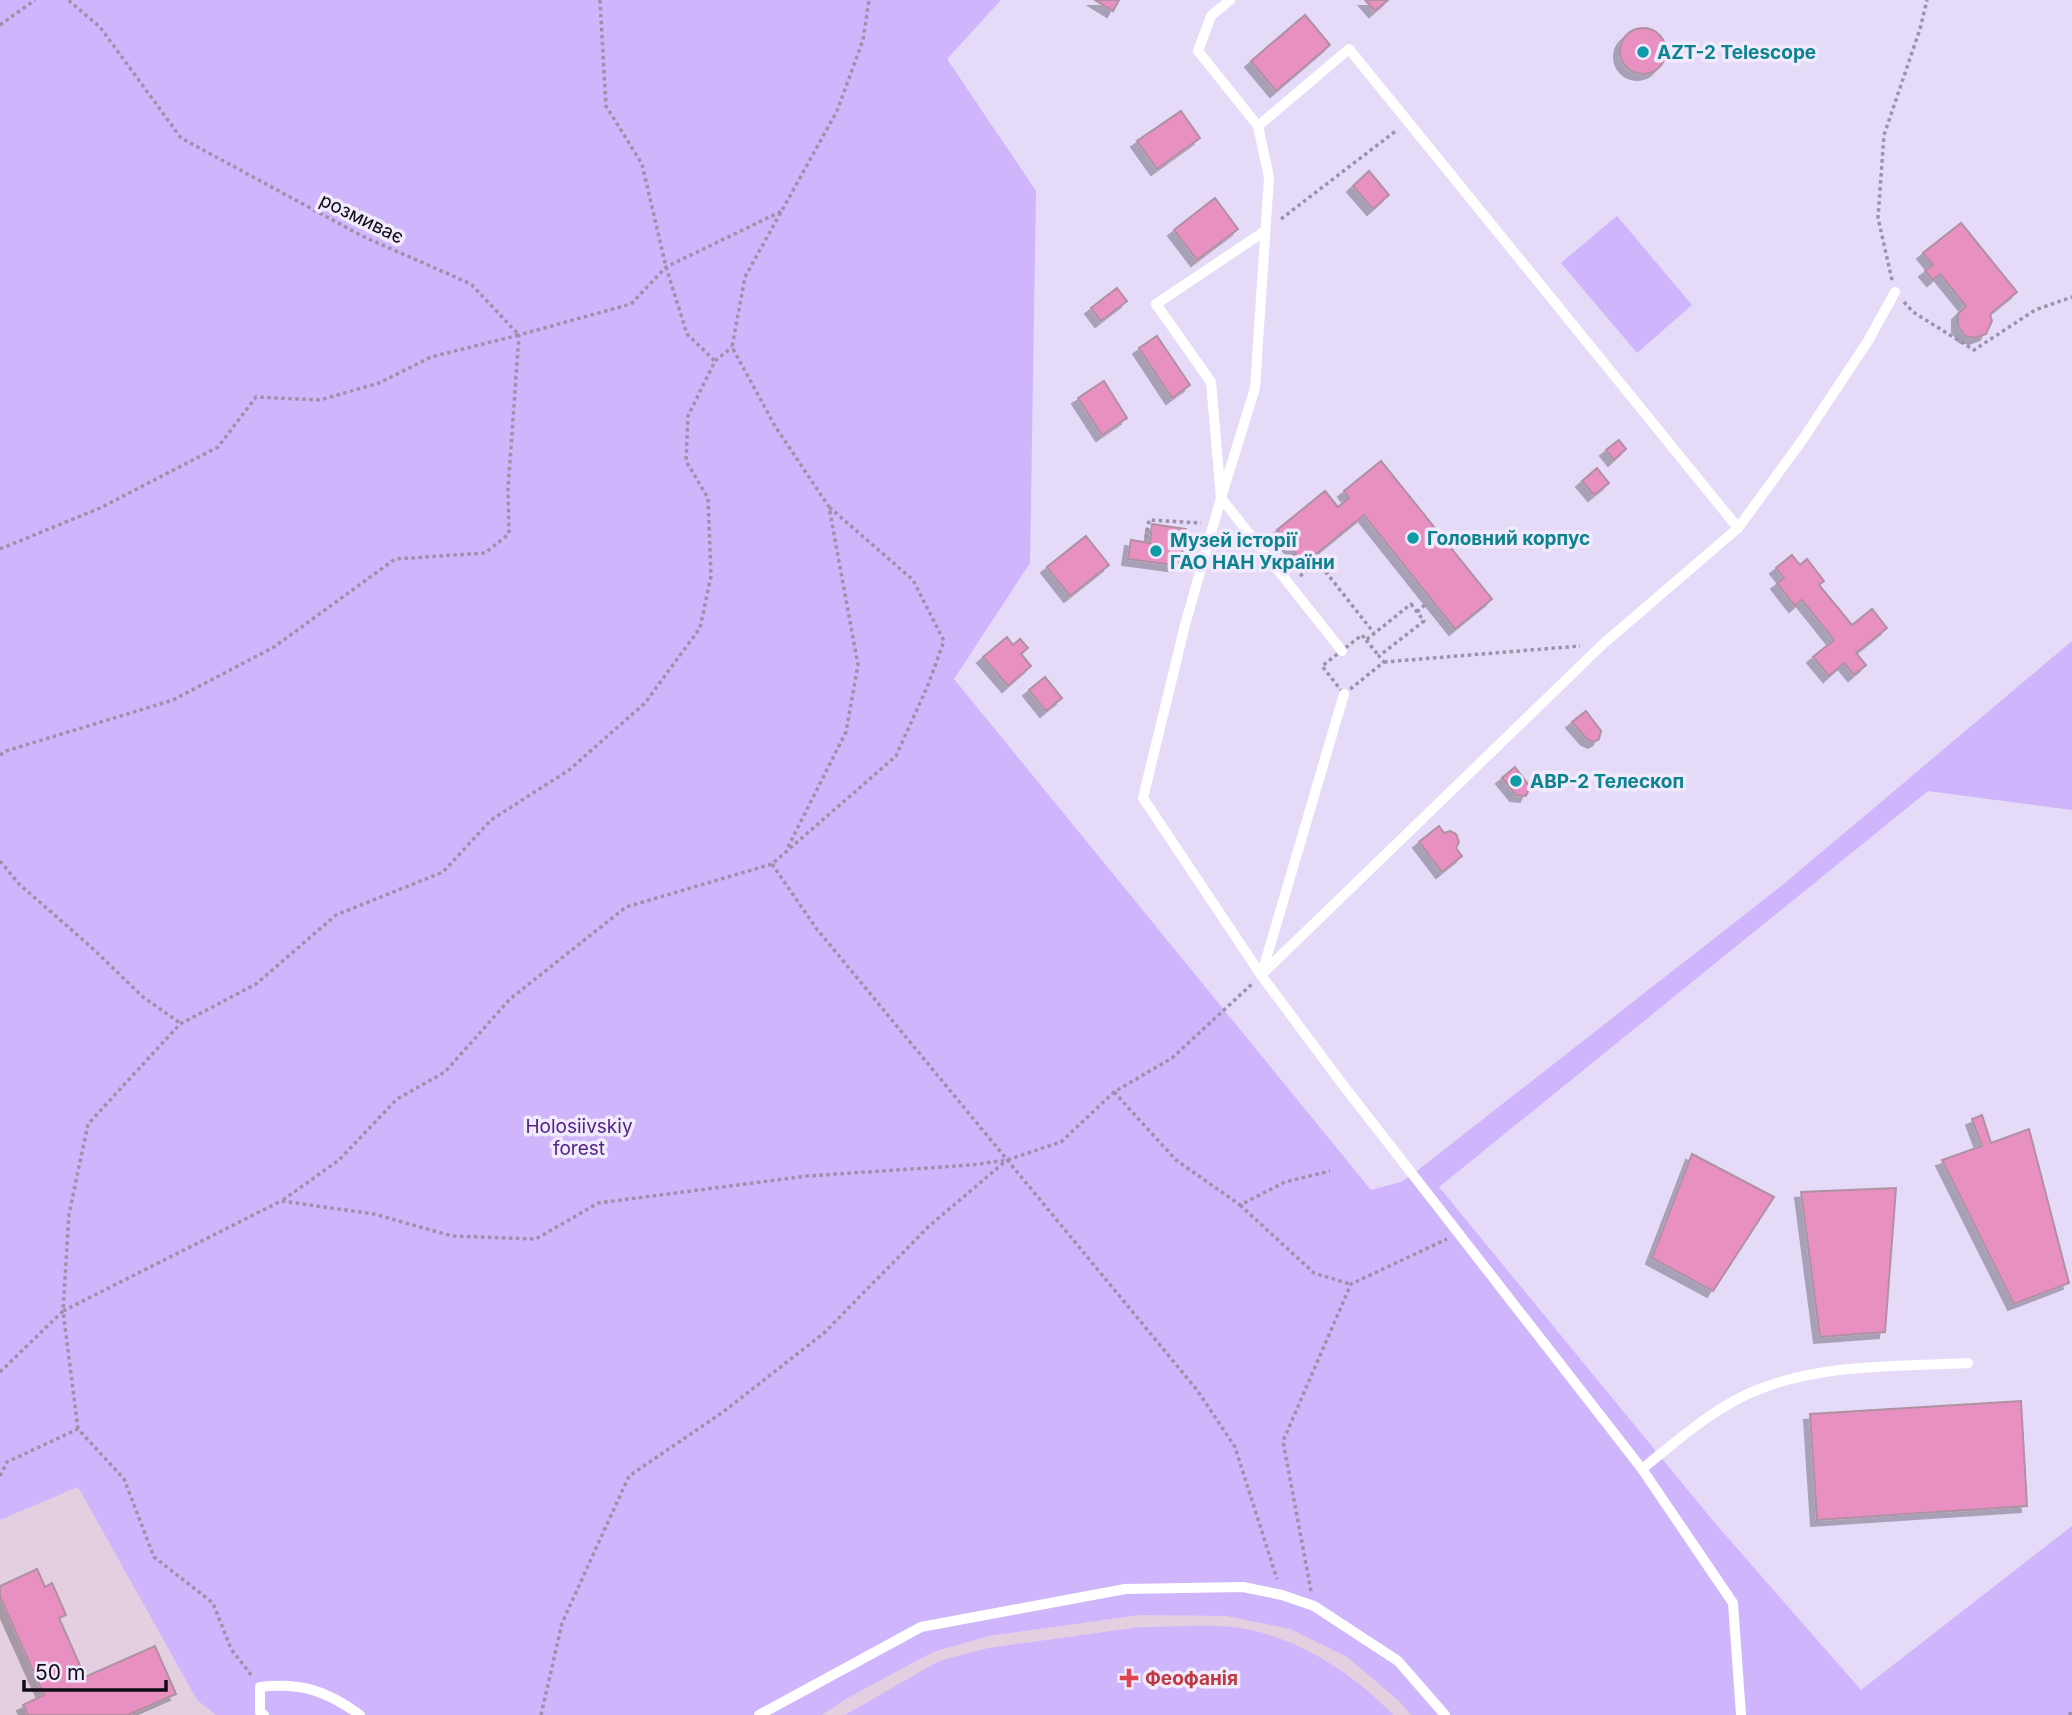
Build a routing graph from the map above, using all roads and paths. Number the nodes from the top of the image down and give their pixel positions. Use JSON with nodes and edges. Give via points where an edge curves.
{"nodes":[{"id":1,"x":35,"y":0,"type":"edge"},
{"id":2,"x":68,"y":0,"type":"edge"},
{"id":3,"x":600,"y":0,"type":"edge"},
{"id":4,"x":869,"y":0,"type":"edge"},
{"id":5,"x":1230,"y":0,"type":"edge"},
{"id":6,"x":1927,"y":0,"type":"edge"},
{"id":7,"x":0,"y":25,"type":"edge"},
{"id":8,"x":1408,"y":122,"type":"junction"},
{"id":9,"x":1258,"y":125,"type":"junction"},
{"id":10,"x":782,"y":211,"type":"junction"},
{"id":11,"x":1265,"y":231,"type":"junction"},
{"id":12,"x":666,"y":267,"type":"junction"},
{"id":13,"x":1895,"y":292,"type":"junction"},
{"id":14,"x":2072,"y":297,"type":"edge"},
{"id":15,"x":519,"y":334,"type":"junction"},
{"id":16,"x":732,"y":347,"type":"junction"},
{"id":17,"x":715,"y":361,"type":"junction"},
{"id":18,"x":1221,"y":498,"type":"junction"},
{"id":19,"x":829,"y":507,"type":"junction"},
{"id":20,"x":1214,"y":523,"type":"junction"},
{"id":21,"x":1738,"y":528,"type":"junction"},
{"id":22,"x":1146,"y":538,"type":"dead end"},
{"id":23,"x":0,"y":549,"type":"edge"},
{"id":24,"x":1290,"y":585,"type":"junction"},
{"id":25,"x":1426,"y":604,"type":"dead end"},
{"id":26,"x":1417,"y":612,"type":"junction"},
{"id":27,"x":1374,"y":633,"type":"junction"},
{"id":28,"x":1366,"y":640,"type":"junction"},
{"id":29,"x":1603,"y":644,"type":"junction"},
{"id":30,"x":1342,"y":651,"type":"junction"},
{"id":31,"x":1379,"y":656,"type":"junction"},
{"id":32,"x":1384,"y":662,"type":"junction"},
{"id":33,"x":1344,"y":694,"type":"junction"},
{"id":34,"x":0,"y":755,"type":"edge"},
{"id":35,"x":787,"y":849,"type":"junction"},
{"id":36,"x":0,"y":861,"type":"edge"},
{"id":37,"x":772,"y":864,"type":"junction"},
{"id":38,"x":1261,"y":975,"type":"junction"},
{"id":39,"x":180,"y":1024,"type":"junction"},
{"id":40,"x":1114,"y":1092,"type":"junction"},
{"id":41,"x":1007,"y":1160,"type":"junction"},
{"id":42,"x":1330,"y":1171,"type":"dead end"},
{"id":43,"x":281,"y":1201,"type":"junction"},
{"id":44,"x":1240,"y":1205,"type":"junction"},
{"id":45,"x":1459,"y":1234,"type":"junction"},
{"id":46,"x":1351,"y":1284,"type":"junction"},
{"id":47,"x":63,"y":1311,"type":"junction"},
{"id":48,"x":1968,"y":1363,"type":"dead end"},
{"id":49,"x":0,"y":1372,"type":"edge"},
{"id":50,"x":78,"y":1429,"type":"junction"},
{"id":51,"x":1642,"y":1469,"type":"junction"},
{"id":52,"x":0,"y":1476,"type":"edge"},
{"id":53,"x":1282,"y":1595,"type":"junction"},
{"id":54,"x":1314,"y":1606,"type":"junction"},
{"id":55,"x":260,"y":1687,"type":"junction"},
{"id":56,"x":260,"y":1714,"type":"edge"},
{"id":57,"x":360,"y":1715,"type":"edge"},
{"id":58,"x":541,"y":1715,"type":"edge"},
{"id":59,"x":759,"y":1715,"type":"edge"},
{"id":60,"x":1445,"y":1715,"type":"edge"},
{"id":61,"x":1741,"y":1715,"type":"edge"}],
"edges":[{"from":1,"to":7,"type":"path"},
{"from":2,"to":15,"type":"path","name":"розмиває","via":[[100,27],[181,138],[362,236],[471,284]]},
{"from":3,"to":12,"type":"path","via":[[606,106],[642,164]]},
{"from":4,"to":10,"type":"path","via":[[863,40],[837,111]]},
{"from":5,"to":9,"type":"lane","via":[[1210,16],[1198,51]]},
{"from":6,"to":13,"type":"path","via":[[1884,135],[1878,218]]},
{"from":8,"to":9,"type":"lane","via":[[1349,49]]},
{"from":8,"to":11,"type":"path"},
{"from":8,"to":21,"type":"lane"},
{"from":9,"to":11,"type":"lane","via":[[1269,177]]},
{"from":10,"to":12,"type":"path"},
{"from":10,"to":16,"type":"path","via":[[745,277]]},
{"from":11,"to":18,"type":"lane","via":[[1255,388]]},
{"from":11,"to":18,"type":"lane","via":[[1156,304],[1211,382]]},
{"from":12,"to":15,"type":"path","via":[[631,304]]},
{"from":12,"to":17,"type":"path","via":[[687,334]]},
{"from":13,"to":14,"type":"path","via":[[1913,312],[1974,350],[2035,310]]},
{"from":13,"to":21,"type":"lane","via":[[1801,442]]},
{"from":15,"to":23,"type":"path","via":[[431,357],[379,383],[320,400],[256,397],[218,447],[100,508]]},
{"from":15,"to":34,"type":"path","via":[[509,534],[485,553],[395,559],[274,647],[173,700]]},
{"from":16,"to":17,"type":"path"},
{"from":16,"to":19,"type":"path","via":[[775,426]]},
{"from":17,"to":39,"type":"path","via":[[688,416],[686,461],[708,498],[709,589],[701,628],[645,703],[569,771],[491,820],[443,872],[336,915],[256,984]]},
{"from":18,"to":20,"type":"lane"},
{"from":18,"to":24,"type":"lane"},
{"from":19,"to":35,"type":"path","via":[[858,665],[846,732]]},
{"from":19,"to":35,"type":"path","via":[[913,580],[944,641],[896,756]]},
{"from":20,"to":22,"type":"path","via":[[1149,520]]},
{"from":20,"to":38,"type":"lane","via":[[1143,798]]},
{"from":21,"to":29,"type":"lane"},
{"from":24,"to":27,"type":"path","via":[[1318,562]]},
{"from":24,"to":30,"type":"lane"},
{"from":25,"to":26,"type":"path"},
{"from":26,"to":27,"type":"path","via":[[1410,604]]},
{"from":26,"to":31,"type":"path","via":[[1424,621]]},
{"from":27,"to":28,"type":"path"},
{"from":28,"to":30,"type":"path","via":[[1362,635]]},
{"from":28,"to":31,"type":"path"},
{"from":29,"to":32,"type":"path"},
{"from":29,"to":38,"type":"lane"},
{"from":30,"to":33,"type":"path","via":[[1322,666]]},
{"from":31,"to":32,"type":"path"},
{"from":32,"to":33,"type":"path"},
{"from":33,"to":38,"type":"lane"},
{"from":35,"to":37,"type":"path"},
{"from":36,"to":39,"type":"path","via":[[19,884],[143,997]]},
{"from":37,"to":41,"type":"path","via":[[816,928]]},
{"from":37,"to":43,"type":"path","via":[[626,907],[510,999],[445,1072],[397,1099],[339,1160]]},
{"from":38,"to":40,"type":"path","via":[[1172,1058]]},
{"from":38,"to":45,"type":"lane"},
{"from":39,"to":47,"type":"path","via":[[88,1124],[69,1214]]},
{"from":40,"to":41,"type":"path","via":[[1061,1142]]},
{"from":40,"to":44,"type":"path","via":[[1176,1160]]},
{"from":41,"to":43,"type":"path","via":[[807,1176],[598,1202],[536,1239],[452,1236],[374,1214]]},
{"from":41,"to":53,"type":"path","via":[[1198,1390],[1235,1447]]},
{"from":41,"to":58,"type":"path","via":[[928,1227],[824,1334],[723,1412],[629,1476],[562,1623]]},
{"from":42,"to":44,"type":"path","via":[[1285,1182]]},
{"from":43,"to":47,"type":"path"},
{"from":44,"to":46,"type":"path","via":[[1314,1273]]},
{"from":45,"to":46,"type":"path"},
{"from":45,"to":51,"type":"lane"},
{"from":46,"to":54,"type":"path","via":[[1283,1441]]},
{"from":47,"to":49,"type":"path"},
{"from":47,"to":50,"type":"path"},
{"from":48,"to":51,"type":"lane","via":[[1838,1369],[1794,1378],[1755,1391],[1714,1414]]},
{"from":50,"to":52,"type":"path","via":[[7,1462]]},
{"from":50,"to":55,"type":"path","via":[[124,1479],[153,1557],[213,1602],[231,1649]]},
{"from":51,"to":61,"type":"lane","via":[[1733,1603]]},
{"from":53,"to":54,"type":"lane"},
{"from":53,"to":59,"type":"lane","via":[[1243,1587],[1125,1589],[921,1627]]},
{"from":54,"to":60,"type":"lane","via":[[1398,1661]]},
{"from":55,"to":56,"type":"lane"},
{"from":55,"to":57,"type":"lane","via":[[286,1684],[335,1697]]}]}
